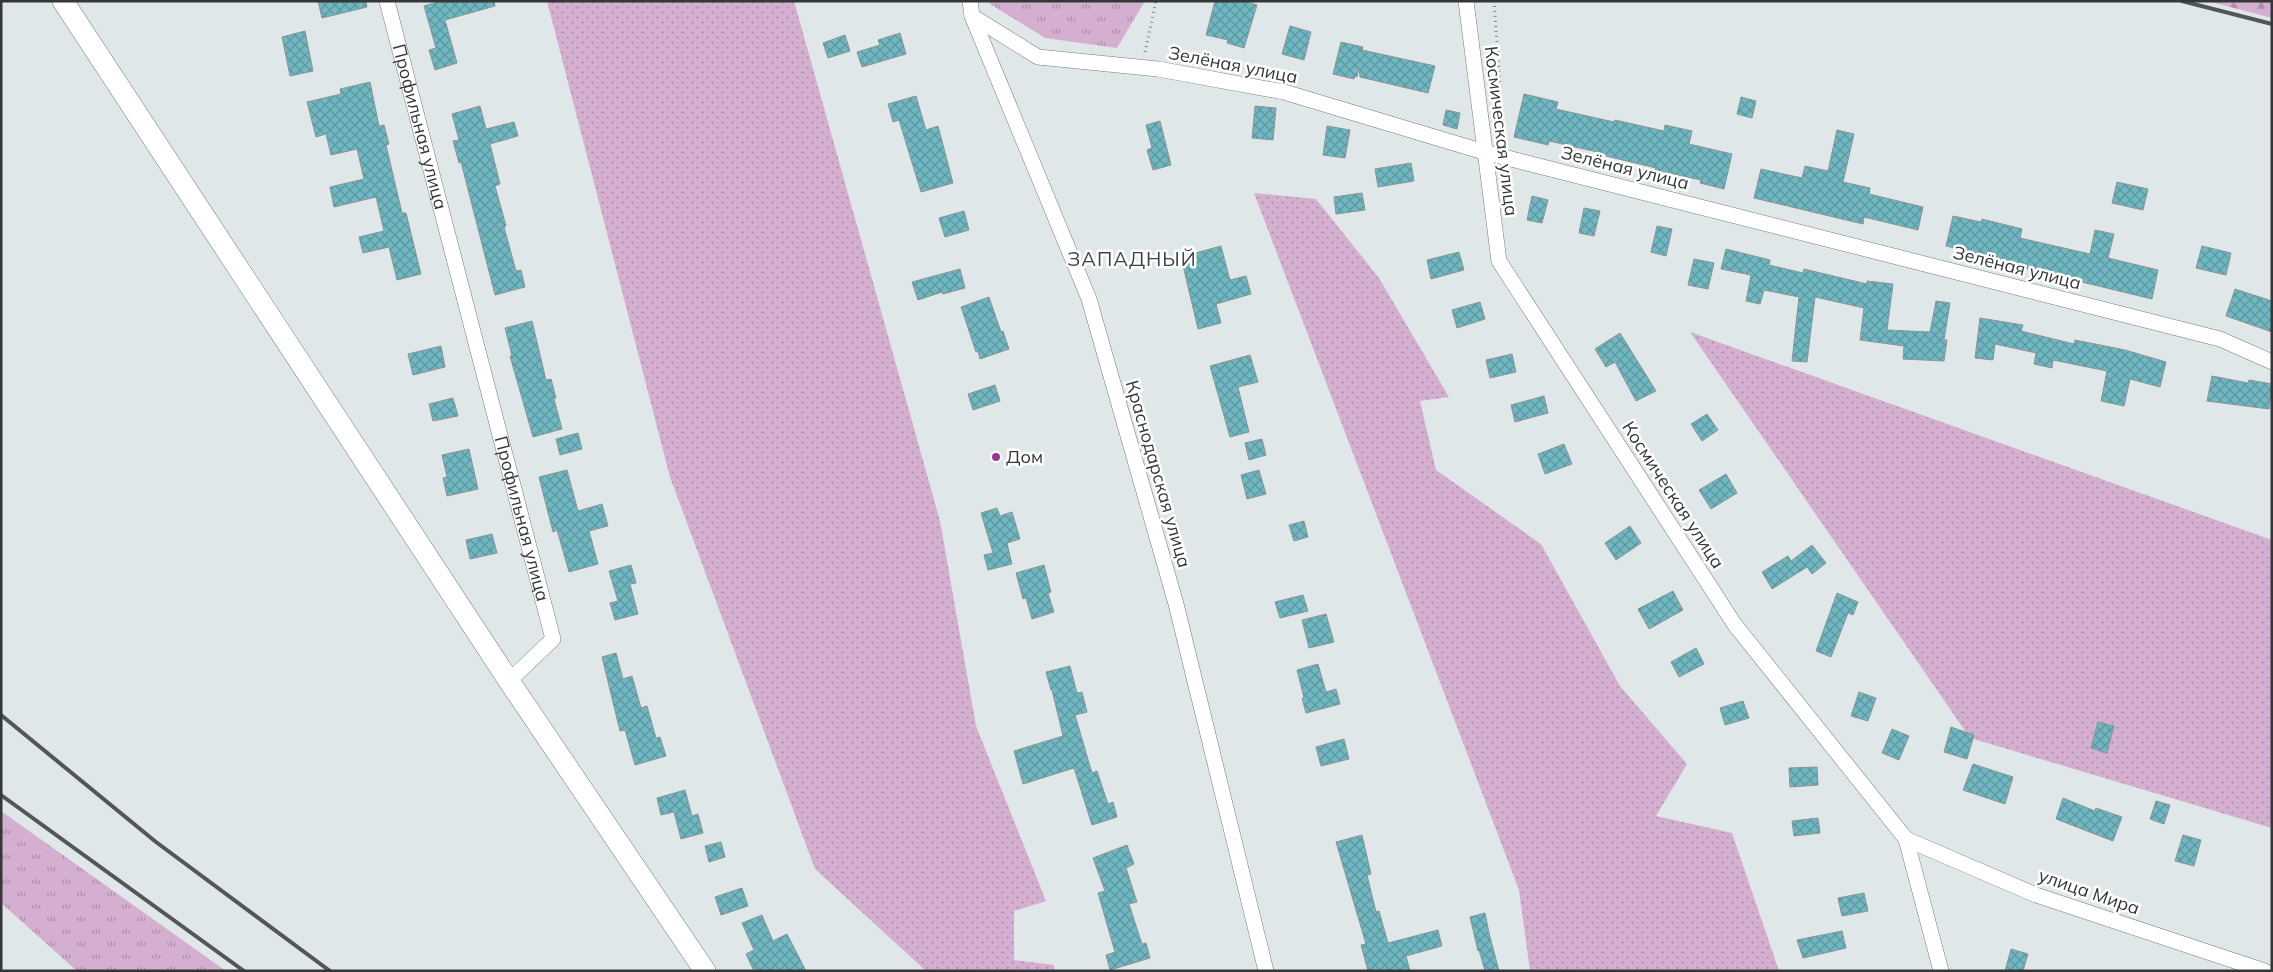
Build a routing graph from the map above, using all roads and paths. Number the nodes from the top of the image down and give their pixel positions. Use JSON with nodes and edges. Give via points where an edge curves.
{"nodes":[{"id":1,"x":63,"y":1,"type":"edge"},
{"id":2,"x":387,"y":1,"type":"edge"},
{"id":3,"x":1156,"y":1,"type":"edge"},
{"id":4,"x":1466,"y":1,"type":"edge"},
{"id":5,"x":1494,"y":1,"type":"edge"},
{"id":6,"x":971,"y":8,"type":"edge"},
{"id":7,"x":1141,"y":67,"type":"junction"},
{"id":8,"x":1484,"y":152,"type":"junction"},
{"id":9,"x":1506,"y":157,"type":"junction"},
{"id":10,"x":2272,"y":362,"type":"edge"},
{"id":11,"x":509,"y":681,"type":"junction"},
{"id":12,"x":1906,"y":839,"type":"junction"},
{"id":13,"x":705,"y":971,"type":"edge"},
{"id":14,"x":1266,"y":971,"type":"edge"},
{"id":15,"x":1941,"y":971,"type":"edge"},
{"id":16,"x":2265,"y":971,"type":"edge"}],
"edges":[{"from":1,"to":11,"type":"main road"},
{"from":2,"to":11,"type":"street","name":"Профильная улица","via":[[553,639]]},
{"from":3,"to":7,"type":"path"},
{"from":4,"to":8,"type":"street","name":"Космическая улица"},
{"from":5,"to":9,"type":"path"},
{"from":6,"to":7,"type":"street","name":"Зелёная улица","via":[[1038,57]]},
{"from":6,"to":14,"type":"street","name":"Краснодарская улица","via":[[1089,299],[1176,604]]},
{"from":7,"to":8,"type":"street","name":"Зелёная улица","via":[[1284,92]]},
{"from":8,"to":9,"type":"street","name":"Зелёная улица"},
{"from":8,"to":12,"type":"street","name":"Космическая улица","via":[[1499,261],[1735,625]]},
{"from":9,"to":10,"type":"street","name":"Зелёная улица","via":[[2220,339]]},
{"from":11,"to":13,"type":"main road"},
{"from":12,"to":15,"type":"street","name":"Космическая улица"},
{"from":12,"to":16,"type":"street","name":"улица Мира","via":[[2036,895]]}]}
